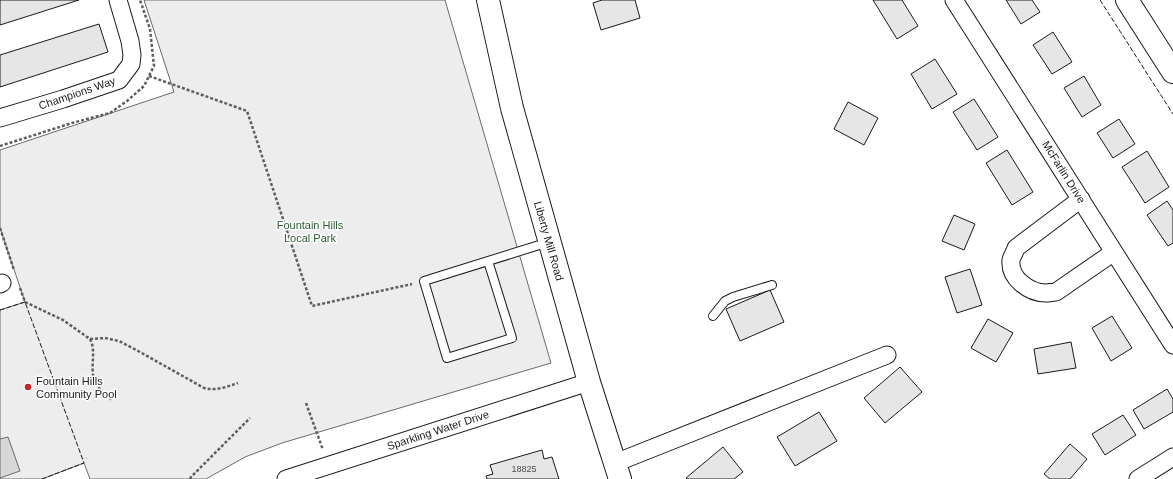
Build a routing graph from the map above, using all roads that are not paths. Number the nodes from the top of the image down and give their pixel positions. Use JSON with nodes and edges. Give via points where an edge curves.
{"nodes":[{"id":1,"x":118,"y":0,"type":"edge"},
{"id":2,"x":488,"y":0,"type":"edge"},
{"id":3,"x":954,"y":0,"type":"edge"},
{"id":4,"x":1127,"y":0,"type":"edge"},
{"id":5,"x":1173,"y":72,"type":"edge"},
{"id":6,"x":0,"y":118,"type":"edge"},
{"id":7,"x":1081,"y":199,"type":"junction"},
{"id":8,"x":550,"y":241,"type":"junction"},
{"id":9,"x":1114,"y":252,"type":"junction"},
{"id":10,"x":488,"y":261,"type":"junction"},
{"id":11,"x":772,"y":284,"type":"dead end"},
{"id":12,"x":713,"y":316,"type":"dead end"},
{"id":13,"x":1173,"y":345,"type":"edge"},
{"id":14,"x":887,"y":355,"type":"dead end"},
{"id":15,"x":589,"y":382,"type":"junction"},
{"id":16,"x":1173,"y":457,"type":"edge"},
{"id":17,"x":617,"y":471,"type":"edge"},
{"id":18,"x":286,"y":479,"type":"edge"},
{"id":19,"x":1138,"y":479,"type":"edge"}],
"edges":[{"from":1,"to":6,"type":"street","name":"Champions Way","via":[[132,55],[131,64],[119,80]]},
{"from":2,"to":8,"type":"street","name":"Liberty Mill Road","via":[[512,108]]},
{"from":3,"to":7,"type":"street","name":"McFarlin Drive"},
{"from":4,"to":5,"type":"street"},
{"from":7,"to":9,"type":"street","name":"McFarlin Drive"},
{"from":7,"to":9,"type":"street","via":[[1016,248],[1011,259],[1012,270],[1017,280],[1030,290],[1046,294],[1056,292]]},
{"from":8,"to":10,"type":"lane"},
{"from":8,"to":15,"type":"street","name":"Liberty Mill Road"},
{"from":9,"to":13,"type":"street","name":"McFarlin Drive"},
{"from":10,"to":10,"type":"lane","via":[[424,281],[447,358],[512,338]]},
{"from":11,"to":12,"type":"lane","via":[[725,301]]},
{"from":14,"to":17,"type":"street"},
{"from":15,"to":17,"type":"street","name":"Liberty Mill Road"},
{"from":15,"to":18,"type":"street","name":"Sparkling Water Drive"},
{"from":16,"to":19,"type":"street"}]}
